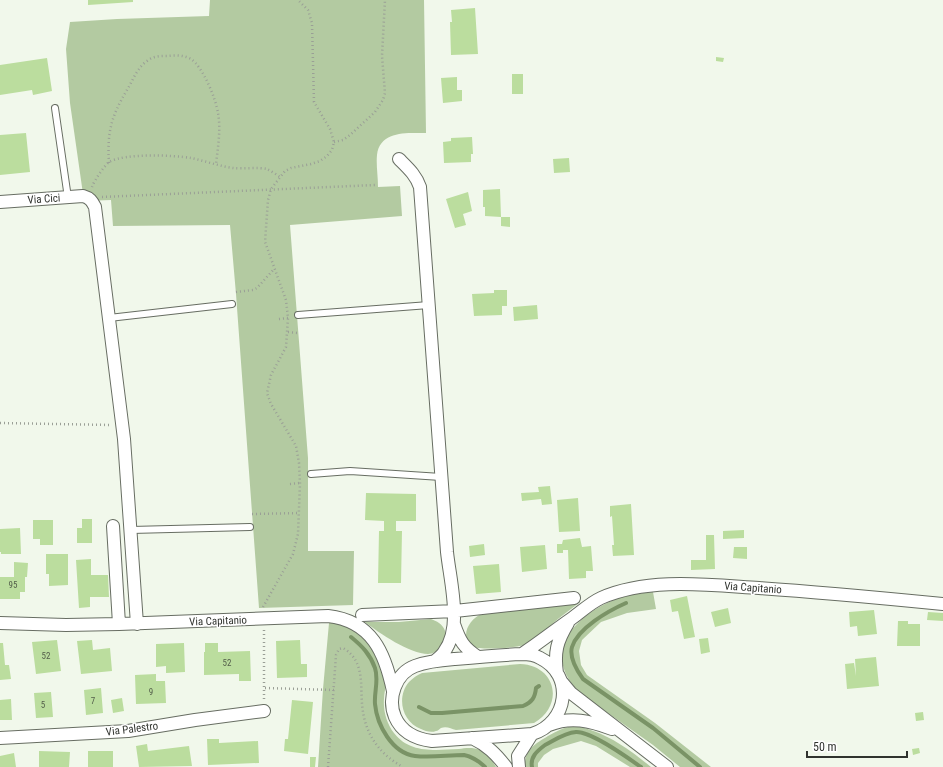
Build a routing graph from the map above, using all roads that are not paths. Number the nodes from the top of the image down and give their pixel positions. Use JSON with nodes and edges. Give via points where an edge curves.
{"nodes":[{"id":1,"x":55,"y":108,"type":"dead end"},
{"id":2,"x":399,"y":159,"type":"dead end"},
{"id":3,"x":68,"y":198,"type":"junction"},
{"id":4,"x":0,"y":202,"type":"edge"},
{"id":5,"x":232,"y":304,"type":"dead end"},
{"id":6,"x":429,"y":305,"type":"junction"},
{"id":7,"x":298,"y":315,"type":"dead end"},
{"id":8,"x":109,"y":318,"type":"junction"},
{"id":9,"x":311,"y":474,"type":"dead end"},
{"id":10,"x":441,"y":477,"type":"junction"},
{"id":11,"x":113,"y":526,"type":"dead end"},
{"id":12,"x":250,"y":527,"type":"dead end"},
{"id":13,"x":131,"y":530,"type":"junction"},
{"id":14,"x":574,"y":598,"type":"dead end"},
{"id":15,"x":943,"y":604,"type":"edge"},
{"id":16,"x":455,"y":611,"type":"junction"},
{"id":17,"x":362,"y":615,"type":"dead end"},
{"id":18,"x":571,"y":619,"type":"junction"},
{"id":19,"x":0,"y":623,"type":"edge"},
{"id":20,"x":119,"y":624,"type":"junction"},
{"id":21,"x":137,"y":624,"type":"junction"},
{"id":22,"x":454,"y":624,"type":"junction"},
{"id":23,"x":522,"y":654,"type":"junction"},
{"id":24,"x":478,"y":657,"type":"junction"},
{"id":25,"x":435,"y":661,"type":"junction"},
{"id":26,"x":559,"y":676,"type":"junction"},
{"id":27,"x":393,"y":691,"type":"junction"},
{"id":28,"x":264,"y":711,"type":"road end"},
{"id":29,"x":549,"y":725,"type":"junction"},
{"id":30,"x":532,"y":734,"type":"junction"},
{"id":31,"x":624,"y":734,"type":"junction"},
{"id":32,"x":0,"y":738,"type":"edge"},
{"id":33,"x":472,"y":738,"type":"junction"},
{"id":34,"x":506,"y":767,"type":"edge"},
{"id":35,"x":519,"y":767,"type":"edge"},
{"id":36,"x":666,"y":767,"type":"edge"}],
"edges":[{"from":1,"to":3,"type":"lane"},
{"from":2,"to":6,"type":"street","via":[[413,174],[420,188]]},
{"from":3,"to":4,"type":"street","name":"Via Cici"},
{"from":3,"to":8,"type":"street","name":"Via Cici","via":[[83,196],[93,202],[95,207]]},
{"from":5,"to":8,"type":"lane"},
{"from":6,"to":7,"type":"lane"},
{"from":6,"to":10,"type":"street"},
{"from":8,"to":13,"type":"street","via":[[124,439]]},
{"from":9,"to":10,"type":"lane","via":[[350,471]]},
{"from":10,"to":16,"type":"street"},
{"from":11,"to":20,"type":"street"},
{"from":12,"to":13,"type":"lane"},
{"from":13,"to":21,"type":"street"},
{"from":14,"to":16,"type":"street"},
{"from":15,"to":18,"type":"street","name":"Via Capitanio","via":[[802,591],[679,584],[621,591],[601,598]]},
{"from":16,"to":17,"type":"street"},
{"from":16,"to":22,"type":"street"},
{"from":18,"to":23,"type":"street","name":"Via Capitanio"},
{"from":18,"to":26,"type":"street","name":"Via Capitanio","via":[[558,641],[555,660]]},
{"from":19,"to":20,"type":"street","name":"Via Capitanio"},
{"from":20,"to":21,"type":"street","name":"Via Capitanio"},
{"from":21,"to":27,"type":"street","name":"Via Capitanio","via":[[328,616],[339,618],[358,626],[374,640],[384,657]]},
{"from":22,"to":24,"type":"street","via":[[462,644]]},
{"from":22,"to":25,"type":"street","via":[[445,652]]},
{"from":23,"to":24,"type":"street"},
{"from":23,"to":26,"type":"street","via":[[540,658]]},
{"from":24,"to":25,"type":"street"},
{"from":25,"to":27,"type":"street","via":[[414,666],[406,671]]},
{"from":26,"to":29,"type":"street","name":"Via Capitanio","via":[[563,689],[562,704],[556,718]]},
{"from":26,"to":31,"type":"street","via":[[571,693]]},
{"from":27,"to":33,"type":"street","name":"Via Capitanio","via":[[394,715],[398,723],[411,735],[432,741]]},
{"from":28,"to":32,"type":"street","name":"Via Palestro","via":[[128,731]]},
{"from":29,"to":30,"type":"street"},
{"from":29,"to":31,"type":"street","via":[[559,721],[579,720]]},
{"from":30,"to":33,"type":"street","name":"Via Capitanio"},
{"from":30,"to":35,"type":"street","via":[[518,756]]},
{"from":31,"to":36,"type":"street"},
{"from":33,"to":34,"type":"street","via":[[491,749]]}]}
